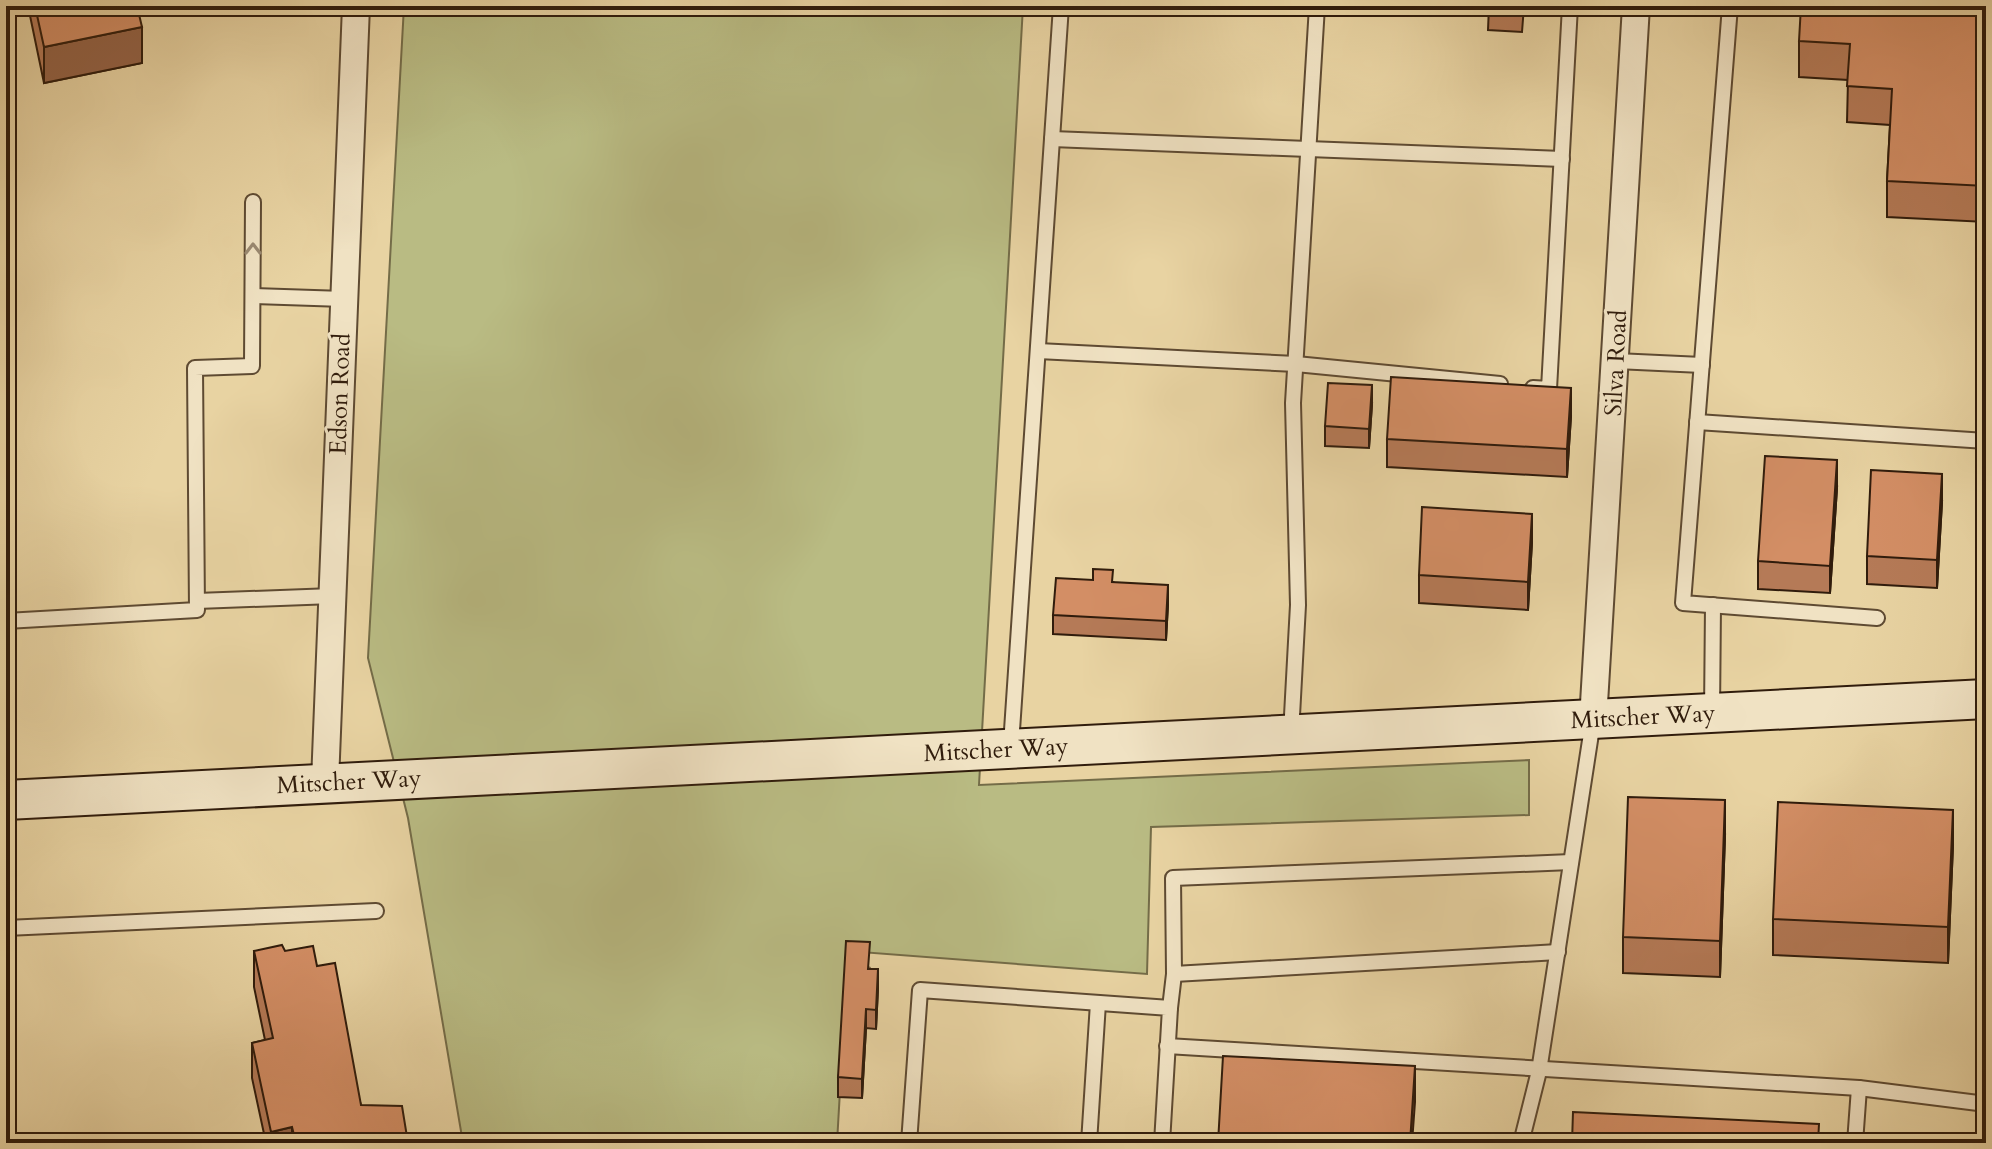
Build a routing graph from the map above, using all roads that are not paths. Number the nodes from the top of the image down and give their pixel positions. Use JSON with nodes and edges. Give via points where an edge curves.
{"nodes":[{"id":1,"x":356,"y":6,"type":"edge"},
{"id":2,"x":1061,"y":6,"type":"edge"},
{"id":3,"x":1317,"y":6,"type":"edge"},
{"id":4,"x":1570,"y":6,"type":"edge"},
{"id":5,"x":1636,"y":6,"type":"edge"},
{"id":6,"x":1730,"y":6,"type":"edge"},
{"id":7,"x":1052,"y":139,"type":"junction"},
{"id":8,"x":1308,"y":148,"type":"junction"},
{"id":9,"x":1562,"y":159,"type":"junction"},
{"id":10,"x":253,"y":202,"type":"dead end"},
{"id":11,"x":253,"y":296,"type":"junction"},
{"id":12,"x":344,"y":299,"type":"junction"},
{"id":13,"x":1038,"y":351,"type":"junction"},
{"id":14,"x":1616,"y":361,"type":"junction"},
{"id":15,"x":1296,"y":364,"type":"junction"},
{"id":16,"x":1702,"y":365,"type":"junction"},
{"id":17,"x":1697,"y":422,"type":"junction"},
{"id":18,"x":1986,"y":441,"type":"edge"},
{"id":19,"x":333,"y":596,"type":"junction"},
{"id":20,"x":197,"y":601,"type":"junction"},
{"id":21,"x":1713,"y":605,"type":"junction"},
{"id":22,"x":1877,"y":618,"type":"dead end"},
{"id":23,"x":6,"y":621,"type":"edge"},
{"id":24,"x":1986,"y":699,"type":"edge"},
{"id":25,"x":1712,"y":713,"type":"junction"},
{"id":26,"x":1593,"y":720,"type":"junction"},
{"id":27,"x":1291,"y":734,"type":"junction"},
{"id":28,"x":1011,"y":750,"type":"junction"},
{"id":29,"x":325,"y":782,"type":"junction"},
{"id":30,"x":6,"y":800,"type":"edge"},
{"id":31,"x":1571,"y":862,"type":"junction"},
{"id":32,"x":376,"y":911,"type":"dead end"},
{"id":33,"x":6,"y":928,"type":"edge"},
{"id":34,"x":1558,"y":952,"type":"junction"},
{"id":35,"x":1174,"y":974,"type":"junction"},
{"id":36,"x":1098,"y":1003,"type":"junction"},
{"id":37,"x":1170,"y":1008,"type":"junction"},
{"id":38,"x":1167,"y":1046,"type":"junction"},
{"id":39,"x":1539,"y":1071,"type":"junction"},
{"id":40,"x":1859,"y":1088,"type":"junction"},
{"id":41,"x":1986,"y":1104,"type":"edge"},
{"id":42,"x":909,"y":1143,"type":"edge"},
{"id":43,"x":1089,"y":1143,"type":"edge"},
{"id":44,"x":1162,"y":1143,"type":"edge"},
{"id":45,"x":1521,"y":1143,"type":"edge"},
{"id":46,"x":1855,"y":1143,"type":"edge"}],
"edges":[{"from":1,"to":12,"type":"street","name":"Edson Road"},
{"from":2,"to":7,"type":"lane"},
{"from":3,"to":8,"type":"lane"},
{"from":4,"to":9,"type":"lane"},
{"from":5,"to":14,"type":"street","name":"Silva Road"},
{"from":6,"to":16,"type":"lane"},
{"from":7,"to":8,"type":"lane"},
{"from":7,"to":13,"type":"lane"},
{"from":8,"to":9,"type":"lane"},
{"from":8,"to":15,"type":"lane"},
{"from":9,"to":15,"type":"lane","via":[[1549,389]]},
{"from":11,"to":10,"type":"lane","one_way":true},
{"from":11,"to":12,"type":"lane"},
{"from":11,"to":20,"type":"lane","via":[[252,366],[195,368]]},
{"from":12,"to":19,"type":"street","name":"Edson Road"},
{"from":13,"to":15,"type":"lane"},
{"from":13,"to":28,"type":"lane"},
{"from":14,"to":16,"type":"lane"},
{"from":14,"to":26,"type":"street","name":"Silva Road"},
{"from":15,"to":27,"type":"lane","via":[[1298,605]]},
{"from":16,"to":17,"type":"lane"},
{"from":17,"to":18,"type":"lane"},
{"from":17,"to":21,"type":"lane","via":[[1683,603]]},
{"from":19,"to":20,"type":"lane"},
{"from":19,"to":29,"type":"street","name":"Edson Road"},
{"from":20,"to":23,"type":"lane","via":[[197,610]]},
{"from":21,"to":22,"type":"lane"},
{"from":21,"to":25,"type":"lane"},
{"from":24,"to":25,"type":"street","name":"Mitscher Way"},
{"from":25,"to":26,"type":"street","name":"Mitscher Way"},
{"from":26,"to":27,"type":"street","name":"Mitscher Way"},
{"from":26,"to":31,"type":"lane"},
{"from":27,"to":28,"type":"street","name":"Mitscher Way"},
{"from":28,"to":29,"type":"street","name":"Mitscher Way"},
{"from":29,"to":30,"type":"street","name":"Mitscher Way"},
{"from":31,"to":34,"type":"lane"},
{"from":31,"to":35,"type":"lane","via":[[1173,878]]},
{"from":32,"to":33,"type":"lane"},
{"from":34,"to":35,"type":"lane"},
{"from":34,"to":39,"type":"lane"},
{"from":35,"to":37,"type":"lane"},
{"from":36,"to":37,"type":"lane"},
{"from":36,"to":42,"type":"lane","via":[[920,990]]},
{"from":36,"to":43,"type":"lane"},
{"from":37,"to":38,"type":"lane"},
{"from":38,"to":39,"type":"lane"},
{"from":38,"to":44,"type":"lane"},
{"from":39,"to":40,"type":"lane"},
{"from":39,"to":45,"type":"lane"},
{"from":40,"to":41,"type":"lane"},
{"from":40,"to":46,"type":"lane"}]}
